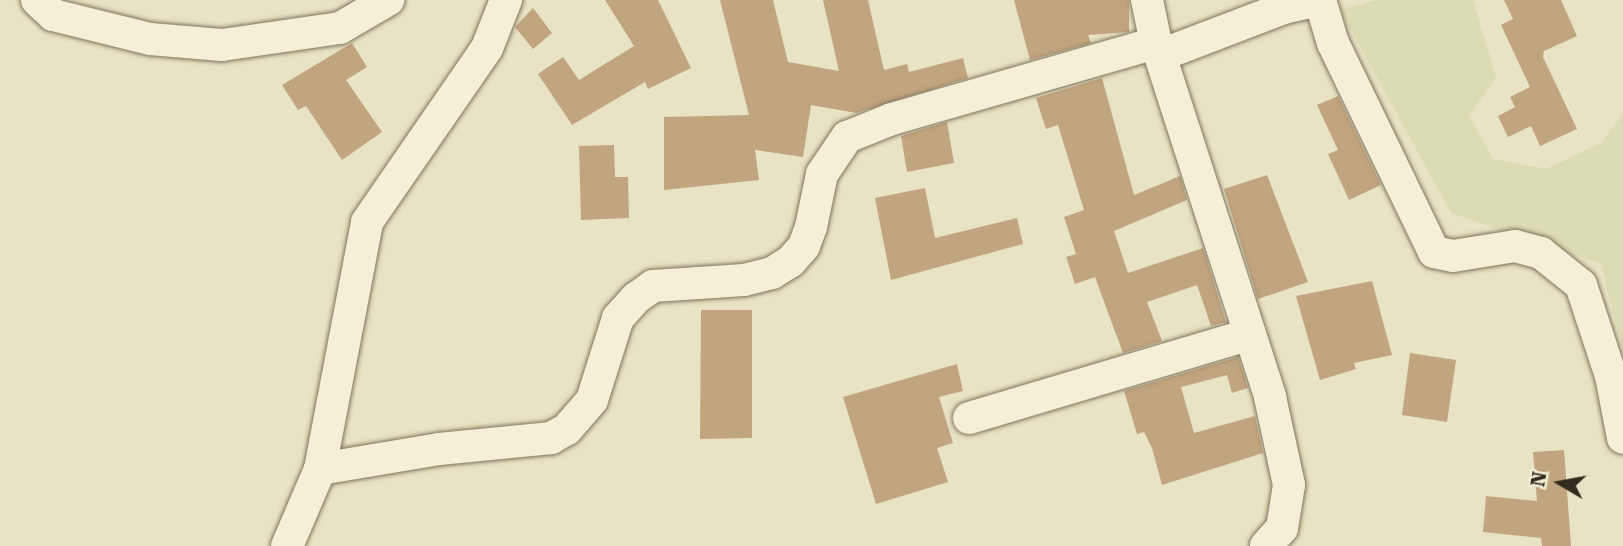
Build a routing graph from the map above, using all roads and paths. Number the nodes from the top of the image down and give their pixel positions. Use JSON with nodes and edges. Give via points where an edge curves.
{"nodes":[{"id":1,"x":37,"y":0,"type":"edge"},
{"id":2,"x":388,"y":0,"type":"edge"},
{"id":3,"x":506,"y":0,"type":"edge"},
{"id":4,"x":1147,"y":0,"type":"edge"},
{"id":5,"x":1319,"y":0,"type":"edge"},
{"id":6,"x":1158,"y":49,"type":"junction"},
{"id":7,"x":1250,"y":334,"type":"junction"},
{"id":8,"x":969,"y":418,"type":"dead end"},
{"id":9,"x":1623,"y":438,"type":"edge"},
{"id":10,"x":320,"y":469,"type":"junction"},
{"id":11,"x":287,"y":546,"type":"edge"},
{"id":12,"x":1266,"y":546,"type":"edge"}],
"edges":[{"from":1,"to":2,"type":"street","via":[[53,15],[150,39],[222,45],[340,28]]},
{"from":3,"to":10,"type":"street","via":[[487,48],[367,222]]},
{"from":4,"to":6,"type":"street"},
{"from":5,"to":6,"type":"street"},
{"from":5,"to":9,"type":"street","via":[[1347,74],[1434,252],[1452,256],[1515,246],[1541,253],[1581,285],[1611,376]]},
{"from":6,"to":7,"type":"street"},
{"from":6,"to":10,"type":"street","via":[[892,118],[847,137],[822,174],[804,246],[791,261],[772,273],[744,280],[653,286],[635,298],[618,318],[592,400],[567,429],[551,438],[439,449]]},
{"from":7,"to":8,"type":"street"},
{"from":7,"to":12,"type":"street","via":[[1289,485],[1282,527]]},
{"from":10,"to":11,"type":"street"}]}
